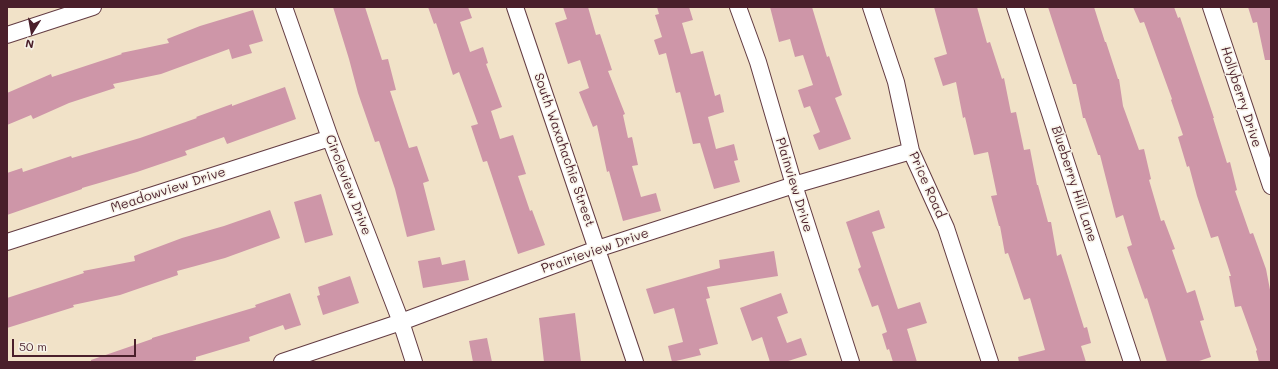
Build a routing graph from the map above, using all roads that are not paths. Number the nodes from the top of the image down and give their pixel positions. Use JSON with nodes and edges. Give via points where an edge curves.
{"nodes":[{"id":1,"x":93,"y":7,"type":"edge"},
{"id":2,"x":284,"y":7,"type":"edge"},
{"id":3,"x":515,"y":7,"type":"edge"},
{"id":4,"x":738,"y":7,"type":"edge"},
{"id":5,"x":871,"y":7,"type":"edge"},
{"id":6,"x":1015,"y":7,"type":"edge"},
{"id":7,"x":1211,"y":7,"type":"edge"},
{"id":8,"x":7,"y":35,"type":"edge"},
{"id":9,"x":330,"y":138,"type":"junction"},
{"id":10,"x":911,"y":151,"type":"junction"},
{"id":11,"x":794,"y":185,"type":"junction"},
{"id":12,"x":1271,"y":186,"type":"edge"},
{"id":13,"x":7,"y":242,"type":"edge"},
{"id":14,"x":597,"y":249,"type":"junction"},
{"id":15,"x":401,"y":322,"type":"junction"},
{"id":16,"x":282,"y":362,"type":"edge"},
{"id":17,"x":414,"y":362,"type":"edge"},
{"id":18,"x":635,"y":362,"type":"edge"},
{"id":19,"x":851,"y":362,"type":"edge"},
{"id":20,"x":990,"y":362,"type":"edge"},
{"id":21,"x":1132,"y":362,"type":"edge"}],
"edges":[{"from":1,"to":8,"type":"street"},
{"from":2,"to":9,"type":"street","name":"Circleview Drive"},
{"from":3,"to":14,"type":"street","name":"South Waxahachie Street"},
{"from":4,"to":11,"type":"street","name":"Plainview Drive","via":[[758,62]]},
{"from":5,"to":10,"type":"street","name":"Price Road","via":[[896,82]]},
{"from":6,"to":21,"type":"street","name":"Blueberry Hill Lane"},
{"from":7,"to":12,"type":"street","name":"Hollyberry Drive"},
{"from":9,"to":13,"type":"street","name":"Meadowview Drive"},
{"from":9,"to":15,"type":"street","name":"Circleview Drive"},
{"from":10,"to":11,"type":"street","name":"Prairieview Drive"},
{"from":10,"to":20,"type":"street","name":"Price Road","via":[[946,228]]},
{"from":11,"to":14,"type":"street","name":"Prairieview Drive"},
{"from":11,"to":19,"type":"street","name":"Plainview Drive"},
{"from":14,"to":15,"type":"street","name":"Prairieview Drive"},
{"from":14,"to":18,"type":"street","name":"South Waxahachie Street"},
{"from":15,"to":16,"type":"street","name":"Prairieview Drive"},
{"from":15,"to":17,"type":"street","name":"Circleview Drive"}]}
